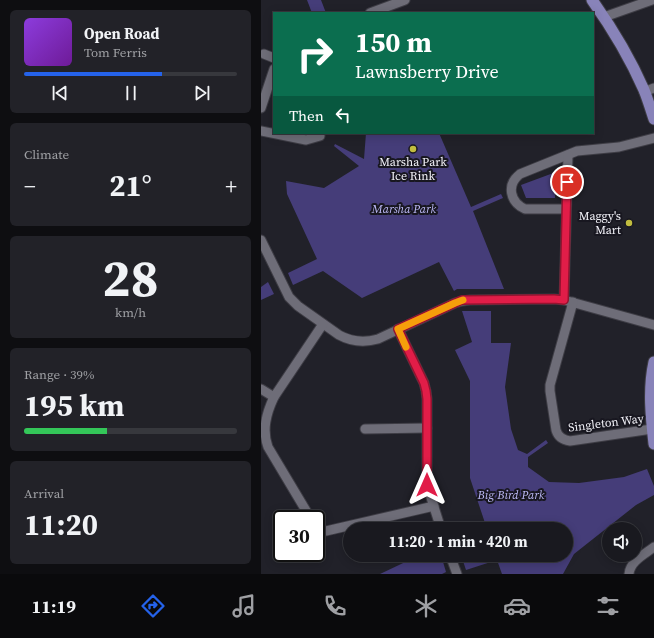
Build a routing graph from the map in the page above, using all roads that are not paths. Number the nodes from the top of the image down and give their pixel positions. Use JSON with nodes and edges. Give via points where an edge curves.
{"nodes":[{"id":1,"x":405,"y":0,"type":"edge"},
{"id":2,"x":592,"y":0,"type":"edge"},
{"id":3,"x":652,"y":0,"type":"edge"},
{"id":4,"x":373,"y":12,"type":"edge"},
{"id":5,"x":605,"y":17,"type":"junction"},
{"id":6,"x":264,"y":54,"type":"dead end"},
{"id":7,"x":273,"y":58,"type":"edge"},
{"id":8,"x":273,"y":71,"type":"edge"},
{"id":9,"x":649,"y":90,"type":"edge"},
{"id":10,"x":261,"y":108,"type":"edge"},
{"id":11,"x":654,"y":119,"type":"edge"},
{"id":12,"x":261,"y":132,"type":"edge"},
{"id":13,"x":320,"y":136,"type":"dead end"},
{"id":14,"x":654,"y":138,"type":"edge"},
{"id":15,"x":568,"y":155,"type":"junction"},
{"id":16,"x":566,"y":209,"type":"junction"},
{"id":17,"x":261,"y":241,"type":"edge"},
{"id":18,"x":568,"y":301,"type":"junction"},
{"id":19,"x":323,"y":324,"type":"junction"},
{"id":20,"x":654,"y":325,"type":"edge"},
{"id":21,"x":398,"y":329,"type":"junction"},
{"id":22,"x":654,"y":362,"type":"edge"},
{"id":23,"x":261,"y":389,"type":"edge"},
{"id":24,"x":274,"y":397,"type":"junction"},
{"id":25,"x":427,"y":428,"type":"junction"},
{"id":26,"x":365,"y":429,"type":"dead end"},
{"id":27,"x":652,"y":429,"type":"junction"},
{"id":28,"x":654,"y":444,"type":"edge"},
{"id":29,"x":434,"y":506,"type":"junction"},
{"id":30,"x":306,"y":510,"type":"edge"},
{"id":31,"x":439,"y":522,"type":"edge"},
{"id":32,"x":325,"y":531,"type":"edge"},
{"id":33,"x":654,"y":547,"type":"edge"},
{"id":34,"x":453,"y":562,"type":"edge"},
{"id":35,"x":457,"y":574,"type":"edge"},
{"id":36,"x":629,"y":574,"type":"edge"}],
"edges":[{"from":1,"to":4,"type":"street"},
{"from":2,"to":5,"type":"main road"},
{"from":3,"to":5,"type":"street"},
{"from":5,"to":9,"type":"main road"},
{"from":6,"to":7,"type":"street"},
{"from":8,"to":10,"type":"street"},
{"from":9,"to":11,"type":"main road"},
{"from":12,"to":13,"type":"street","via":[[306,140]]},
{"from":14,"to":15,"type":"street","via":[[619,147],[577,151]]},
{"from":15,"to":16,"type":"street"},
{"from":15,"to":16,"type":"street","via":[[520,174],[511,186],[511,193],[520,207]]},
{"from":16,"to":18,"type":"street"},
{"from":17,"to":19,"type":"street","via":[[285,292],[298,306]]},
{"from":18,"to":20,"type":"street"},
{"from":18,"to":21,"type":"street","via":[[462,300]]},
{"from":18,"to":27,"type":"street","name":"Singleton Way","via":[[550,385],[557,434],[563,440],[570,441]]},
{"from":19,"to":21,"type":"street","via":[[345,338],[358,342],[371,341]]},
{"from":19,"to":24,"type":"street"},
{"from":21,"to":25,"type":"street","via":[[424,383]]},
{"from":22,"to":27,"type":"main road","via":[[650,402]]},
{"from":23,"to":24,"type":"street"},
{"from":24,"to":30,"type":"street","via":[[265,423],[266,440]]},
{"from":25,"to":26,"type":"street"},
{"from":25,"to":29,"type":"street","via":[[427,485]]},
{"from":27,"to":28,"type":"main road"},
{"from":29,"to":31,"type":"street"},
{"from":29,"to":32,"type":"street"},
{"from":33,"to":36,"type":"street","via":[[633,563]]},
{"from":34,"to":35,"type":"street"}]}
